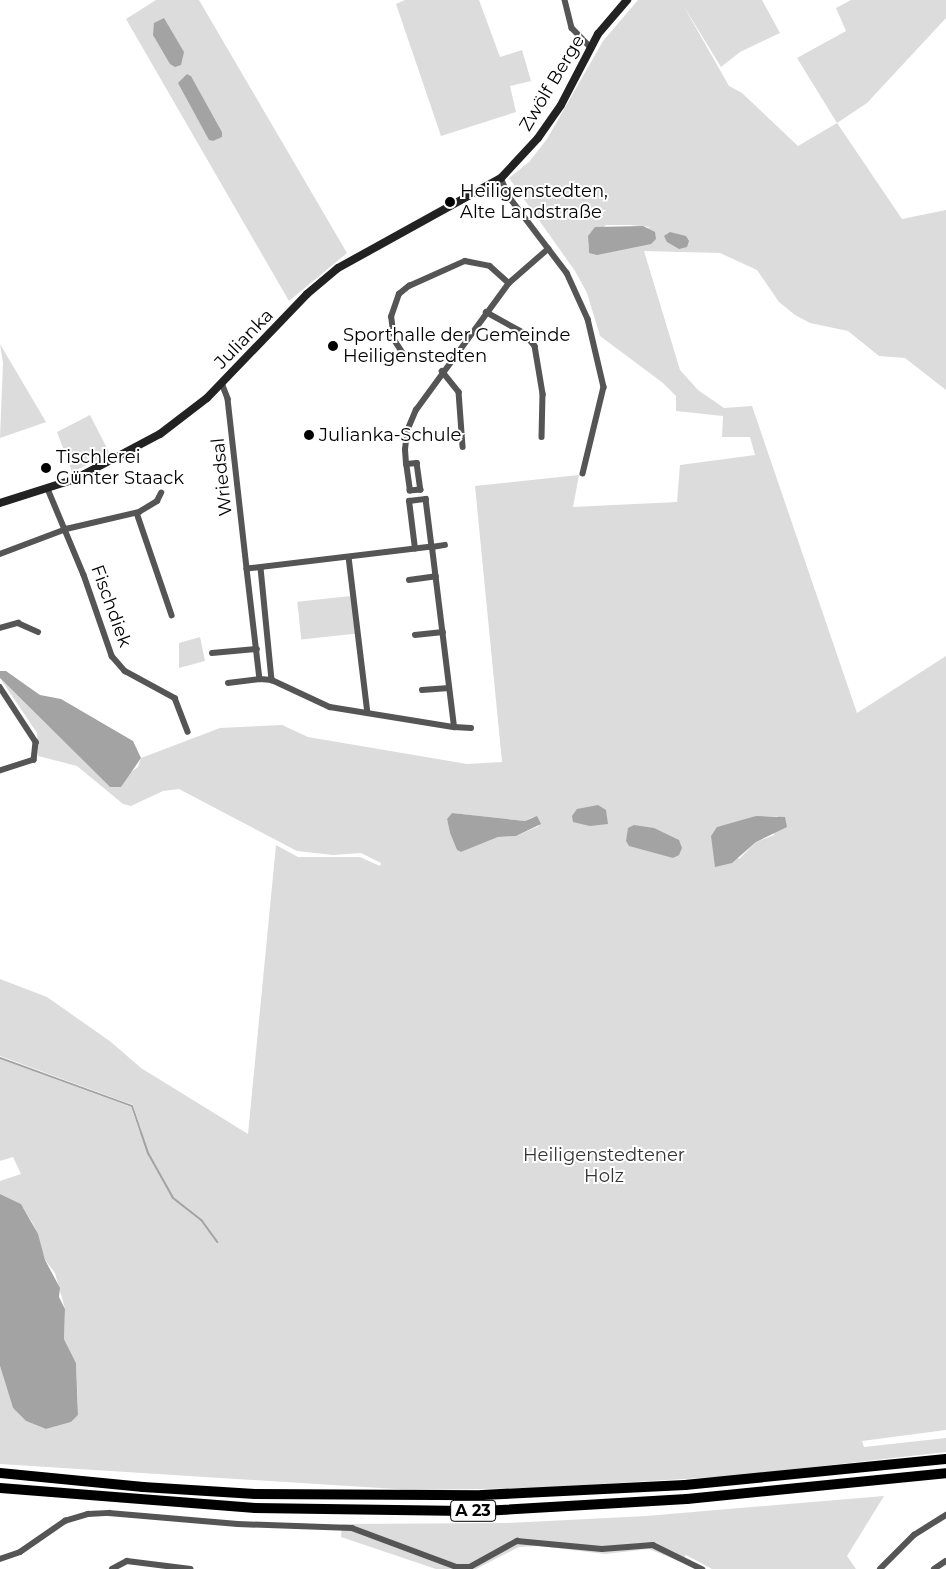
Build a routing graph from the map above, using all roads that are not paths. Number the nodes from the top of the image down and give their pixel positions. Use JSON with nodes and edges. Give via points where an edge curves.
{"nodes":[{"id":1,"x":565,"y":0,"type":"edge"},
{"id":2,"x":627,"y":0,"type":"edge"},
{"id":3,"x":590,"y":48,"type":"junction"},
{"id":4,"x":501,"y":178,"type":"junction"},
{"id":5,"x":485,"y":189,"type":"junction"},
{"id":6,"x":510,"y":198,"type":"junction"},
{"id":7,"x":548,"y":249,"type":"junction"},
{"id":8,"x":508,"y":283,"type":"junction"},
{"id":9,"x":486,"y":312,"type":"junction"},
{"id":10,"x":405,"y":357,"type":"dead end"},
{"id":11,"x":442,"y":371,"type":"junction"},
{"id":12,"x":222,"y":383,"type":"junction"},
{"id":13,"x":542,"y":437,"type":"dead end"},
{"id":14,"x":463,"y":447,"type":"dead end"},
{"id":15,"x":406,"y":464,"type":"junction"},
{"id":16,"x":583,"y":474,"type":"dead end"},
{"id":17,"x":48,"y":489,"type":"junction"},
{"id":18,"x":161,"y":493,"type":"dead end"},
{"id":19,"x":0,"y":503,"type":"edge"},
{"id":20,"x":136,"y":513,"type":"junction"},
{"id":21,"x":66,"y":529,"type":"junction"},
{"id":22,"x":445,"y":545,"type":"dead end"},
{"id":23,"x":432,"y":547,"type":"junction"},
{"id":24,"x":415,"y":549,"type":"junction"},
{"id":25,"x":0,"y":554,"type":"edge"},
{"id":26,"x":349,"y":557,"type":"junction"},
{"id":27,"x":260,"y":568,"type":"junction"},
{"id":28,"x":247,"y":569,"type":"junction"},
{"id":29,"x":436,"y":576,"type":"junction"},
{"id":30,"x":409,"y":580,"type":"dead end"},
{"id":31,"x":172,"y":616,"type":"dead end"},
{"id":32,"x":0,"y":628,"type":"edge"},
{"id":33,"x":38,"y":632,"type":"dead end"},
{"id":34,"x":443,"y":632,"type":"junction"},
{"id":35,"x":415,"y":636,"type":"dead end"},
{"id":36,"x":257,"y":649,"type":"junction"},
{"id":37,"x":212,"y":653,"type":"dead end"},
{"id":38,"x":260,"y":679,"type":"junction"},
{"id":39,"x":272,"y":680,"type":"junction"},
{"id":40,"x":228,"y":683,"type":"dead end"},
{"id":41,"x":0,"y":687,"type":"edge"},
{"id":42,"x":449,"y":688,"type":"junction"},
{"id":43,"x":422,"y":690,"type":"dead end"},
{"id":44,"x":368,"y":713,"type":"junction"},
{"id":45,"x":454,"y":726,"type":"junction"},
{"id":46,"x":471,"y":728,"type":"dead end"},
{"id":47,"x":188,"y":732,"type":"dead end"},
{"id":48,"x":0,"y":771,"type":"edge"},
{"id":49,"x":946,"y":1459,"type":"edge"},
{"id":50,"x":0,"y":1473,"type":"edge"},
{"id":51,"x":946,"y":1473,"type":"edge"},
{"id":52,"x":0,"y":1488,"type":"edge"},
{"id":53,"x":946,"y":1516,"type":"edge"},
{"id":54,"x":0,"y":1559,"type":"edge"},
{"id":55,"x":946,"y":1561,"type":"edge"},
{"id":56,"x":179,"y":1568,"type":"edge"},
{"id":57,"x":112,"y":1569,"type":"edge"},
{"id":58,"x":190,"y":1569,"type":"edge"},
{"id":59,"x":702,"y":1569,"type":"edge"},
{"id":60,"x":880,"y":1569,"type":"edge"},
{"id":61,"x":934,"y":1569,"type":"edge"}],
"edges":[{"from":1,"to":3,"type":"street","via":[[572,28]]},
{"from":2,"to":3,"type":"street","name":"Zwölf Berge","via":[[604,25]]},
{"from":3,"to":4,"type":"street","name":"Zwölf Berge","via":[[546,127]]},
{"from":4,"to":5,"type":"street","name":"Julianka"},
{"from":4,"to":6,"type":"street"},
{"from":5,"to":6,"type":"street"},
{"from":5,"to":12,"type":"street","name":"Julianka","via":[[338,268],[307,294]]},
{"from":6,"to":7,"type":"street"},
{"from":7,"to":8,"type":"street"},
{"from":7,"to":16,"type":"street","via":[[568,272],[582,300],[604,387]]},
{"from":8,"to":9,"type":"street"},
{"from":8,"to":10,"type":"street","via":[[490,266],[465,261],[409,286],[399,294],[391,317],[394,340]]},
{"from":9,"to":11,"type":"street"},
{"from":9,"to":13,"type":"street","via":[[524,333],[535,346],[542,394]]},
{"from":11,"to":14,"type":"street","via":[[459,392]]},
{"from":11,"to":15,"type":"street","via":[[410,423],[405,446]]},
{"from":12,"to":17,"type":"street","name":"Julianka","via":[[175,424],[126,455]]},
{"from":12,"to":28,"type":"street","name":"Wriedsal","via":[[228,398]]},
{"from":15,"to":15,"type":"street","via":[[410,491],[421,490],[417,463]]},
{"from":17,"to":19,"type":"street","name":"Julianka"},
{"from":17,"to":21,"type":"street","name":"Fischdiek"},
{"from":18,"to":20,"type":"street","via":[[148,508]]},
{"from":20,"to":21,"type":"street"},
{"from":20,"to":31,"type":"street"},
{"from":21,"to":25,"type":"street"},
{"from":21,"to":47,"type":"street","name":"Fischdiek","via":[[114,659],[125,671],[175,698]]},
{"from":22,"to":23,"type":"street"},
{"from":23,"to":24,"type":"street"},
{"from":23,"to":24,"type":"street","via":[[426,499],[409,501]]},
{"from":23,"to":29,"type":"street"},
{"from":24,"to":26,"type":"street"},
{"from":26,"to":27,"type":"street"},
{"from":26,"to":44,"type":"street"},
{"from":27,"to":28,"type":"street"},
{"from":27,"to":39,"type":"street"},
{"from":28,"to":36,"type":"street","name":"Wriedsal"},
{"from":29,"to":30,"type":"street"},
{"from":29,"to":34,"type":"street"},
{"from":32,"to":33,"type":"street","via":[[18,623]]},
{"from":34,"to":35,"type":"street"},
{"from":34,"to":42,"type":"street"},
{"from":36,"to":37,"type":"street"},
{"from":36,"to":38,"type":"street","name":"Wriedsal"},
{"from":38,"to":39,"type":"street"},
{"from":38,"to":40,"type":"street"},
{"from":39,"to":44,"type":"street","via":[[320,704]]},
{"from":41,"to":48,"type":"street","via":[[35,736],[34,760]]},
{"from":42,"to":43,"type":"street"},
{"from":42,"to":45,"type":"street"},
{"from":44,"to":45,"type":"street"},
{"from":45,"to":46,"type":"street"},
{"from":49,"to":50,"type":"highway","number":"A 23","via":[[685,1485],[426,1496],[255,1494]]},
{"from":51,"to":52,"type":"highway","number":"A 23","via":[[688,1500],[483,1510],[255,1508]]},
{"from":53,"to":60,"type":"street","via":[[914,1535]]},
{"from":54,"to":59,"type":"street","via":[[20,1552],[65,1521],[88,1514],[109,1513],[238,1524],[352,1528],[446,1566],[464,1568],[517,1541],[602,1549],[653,1545]]},
{"from":55,"to":61,"type":"street"},
{"from":56,"to":57,"type":"street","via":[[127,1561]]},
{"from":56,"to":58,"type":"street"}]}
